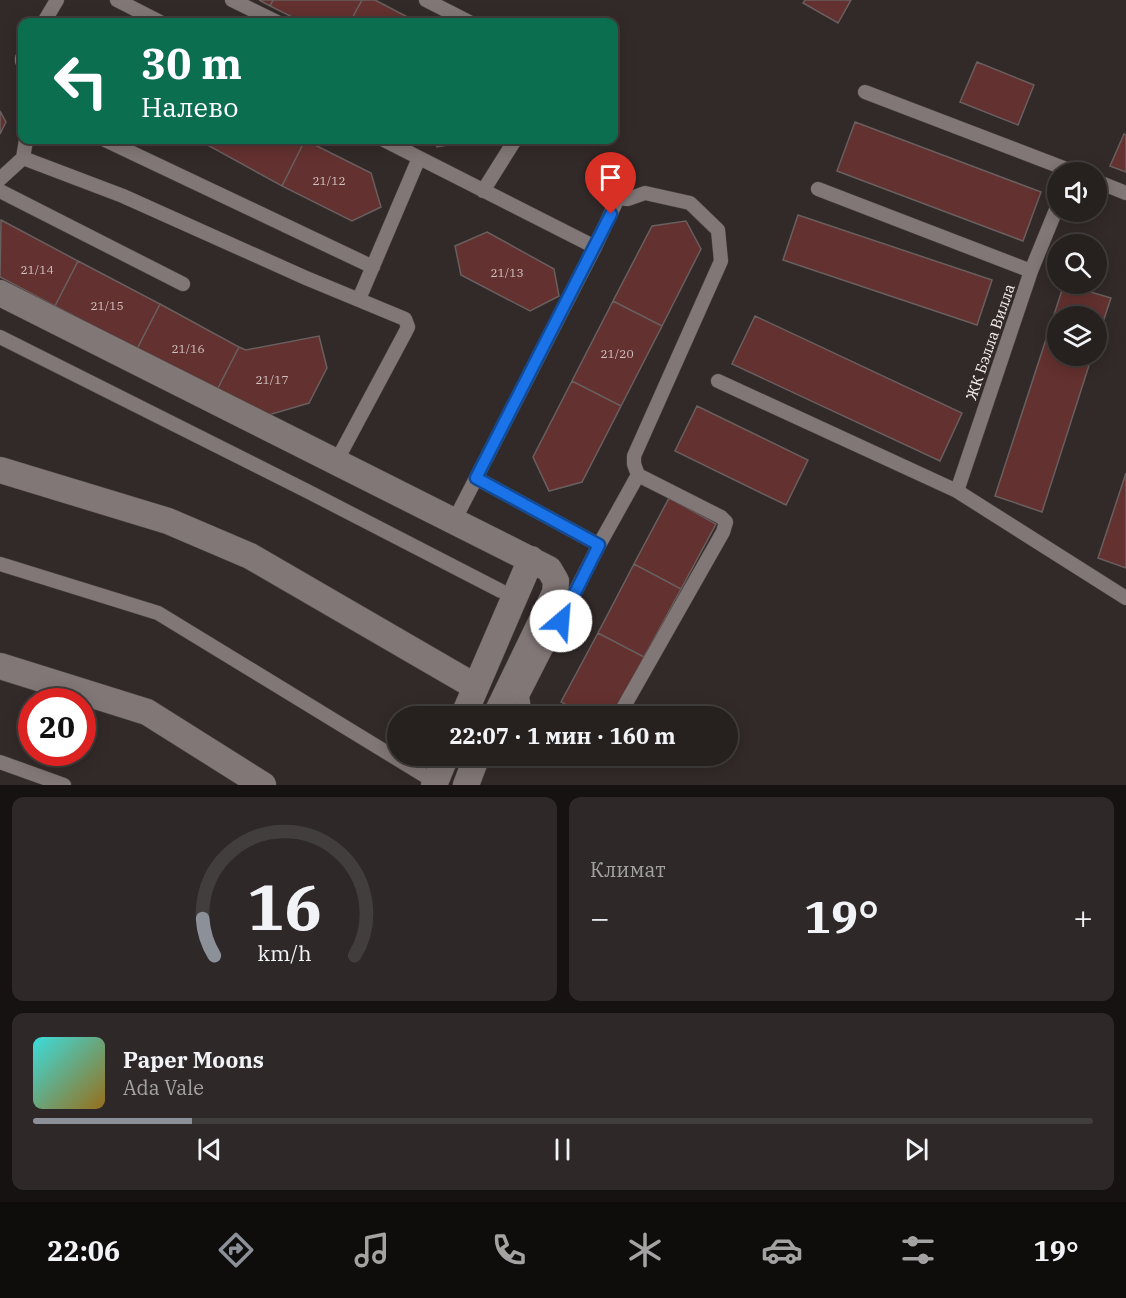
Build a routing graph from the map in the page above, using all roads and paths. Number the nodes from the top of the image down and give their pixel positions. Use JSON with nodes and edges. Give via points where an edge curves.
{"nodes":[{"id":1,"x":57,"y":0,"type":"edge"},
{"id":2,"x":117,"y":0,"type":"edge"},
{"id":3,"x":232,"y":0,"type":"edge"},
{"id":4,"x":426,"y":0,"type":"edge"},
{"id":5,"x":46,"y":18,"type":"edge"},
{"id":6,"x":152,"y":18,"type":"edge"},
{"id":7,"x":269,"y":18,"type":"edge"},
{"id":8,"x":462,"y":18,"type":"edge"},
{"id":9,"x":865,"y":92,"type":"dead end"},
{"id":10,"x":25,"y":144,"type":"edge"},
{"id":11,"x":113,"y":144,"type":"edge"},
{"id":12,"x":392,"y":144,"type":"edge"},
{"id":13,"x":512,"y":144,"type":"edge"},
{"id":14,"x":23,"y":158,"type":"junction"},
{"id":15,"x":418,"y":158,"type":"junction"},
{"id":16,"x":1047,"y":162,"type":"edge"},
{"id":17,"x":0,"y":178,"type":"edge"},
{"id":18,"x":1107,"y":185,"type":"edge"},
{"id":19,"x":818,"y":189,"type":"dead end"},
{"id":20,"x":0,"y":191,"type":"edge"},
{"id":21,"x":483,"y":191,"type":"junction"},
{"id":22,"x":1126,"y":193,"type":"edge"},
{"id":23,"x":1051,"y":222,"type":"edge"},
{"id":24,"x":595,"y":247,"type":"junction"},
{"id":25,"x":372,"y":267,"type":"junction"},
{"id":26,"x":1031,"y":272,"type":"junction"},
{"id":27,"x":183,"y":284,"type":"dead end"},
{"id":28,"x":0,"y":293,"type":"edge"},
{"id":29,"x":359,"y":299,"type":"junction"},
{"id":30,"x":0,"y":337,"type":"edge"},
{"id":31,"x":718,"y":381,"type":"dead end"},
{"id":32,"x":336,"y":462,"type":"junction"},
{"id":33,"x":0,"y":470,"type":"edge"},
{"id":34,"x":638,"y":475,"type":"junction"},
{"id":35,"x":476,"y":478,"type":"junction"},
{"id":36,"x":957,"y":491,"type":"junction"},
{"id":37,"x":454,"y":521,"type":"junction"},
{"id":38,"x":599,"y":545,"type":"junction"},
{"id":39,"x":531,"y":560,"type":"junction"},
{"id":40,"x":0,"y":564,"type":"edge"},
{"id":41,"x":508,"y":594,"type":"junction"},
{"id":42,"x":1126,"y":598,"type":"edge"},
{"id":43,"x":0,"y":666,"type":"edge"},
{"id":44,"x":476,"y":687,"type":"junction"},
{"id":45,"x":468,"y":706,"type":"edge"},
{"id":46,"x":500,"y":706,"type":"edge"},
{"id":47,"x":524,"y":706,"type":"edge"},
{"id":48,"x":624,"y":706,"type":"edge"},
{"id":49,"x":0,"y":762,"type":"edge"},
{"id":50,"x":442,"y":766,"type":"edge"},
{"id":51,"x":473,"y":766,"type":"edge"},
{"id":52,"x":434,"y":784,"type":"edge"},
{"id":53,"x":64,"y":785,"type":"edge"},
{"id":54,"x":263,"y":785,"type":"edge"},
{"id":55,"x":466,"y":785,"type":"edge"}],
"edges":[{"from":1,"to":5,"type":"lane"},
{"from":2,"to":6,"type":"lane"},
{"from":3,"to":7,"type":"lane"},
{"from":4,"to":8,"type":"lane"},
{"from":9,"to":16,"type":"lane"},
{"from":10,"to":14,"type":"lane"},
{"from":11,"to":25,"type":"lane"},
{"from":12,"to":15,"type":"lane"},
{"from":13,"to":21,"type":"lane"},
{"from":14,"to":17,"type":"lane"},
{"from":14,"to":29,"type":"lane","via":[[123,196]]},
{"from":15,"to":21,"type":"lane"},
{"from":15,"to":25,"type":"lane"},
{"from":18,"to":22,"type":"lane"},
{"from":19,"to":26,"type":"lane"},
{"from":20,"to":27,"type":"lane"},
{"from":21,"to":24,"type":"lane"},
{"from":23,"to":26,"type":"lane","name":"ЖК Бэлла Вилла"},
{"from":24,"to":34,"type":"lane","via":[[618,198],[645,193],[690,203],[718,230],[721,261],[634,456]]},
{"from":24,"to":35,"type":"lane"},
{"from":25,"to":29,"type":"lane"},
{"from":26,"to":36,"type":"lane","name":"ЖК Бэлла Вилла"},
{"from":28,"to":32,"type":"street"},
{"from":29,"to":32,"type":"lane","via":[[405,319],[408,327]]},
{"from":30,"to":41,"type":"lane"},
{"from":31,"to":36,"type":"lane"},
{"from":32,"to":37,"type":"street"},
{"from":33,"to":44,"type":"street","via":[[168,522],[250,556]]},
{"from":34,"to":38,"type":"lane"},
{"from":34,"to":48,"type":"lane","via":[[726,522]]},
{"from":35,"to":37,"type":"lane"},
{"from":35,"to":38,"type":"lane"},
{"from":36,"to":42,"type":"lane"},
{"from":37,"to":39,"type":"street"},
{"from":38,"to":47,"type":"lane","via":[[522,696]]},
{"from":39,"to":41,"type":"street"},
{"from":39,"to":46,"type":"street","via":[[549,569],[556,581],[555,593]]},
{"from":40,"to":52,"type":"lane","via":[[158,613]]},
{"from":41,"to":44,"type":"street"},
{"from":43,"to":54,"type":"street","via":[[147,712]]},
{"from":44,"to":45,"type":"street"},
{"from":49,"to":53,"type":"lane"},
{"from":50,"to":52,"type":"street"},
{"from":51,"to":55,"type":"street"}]}
